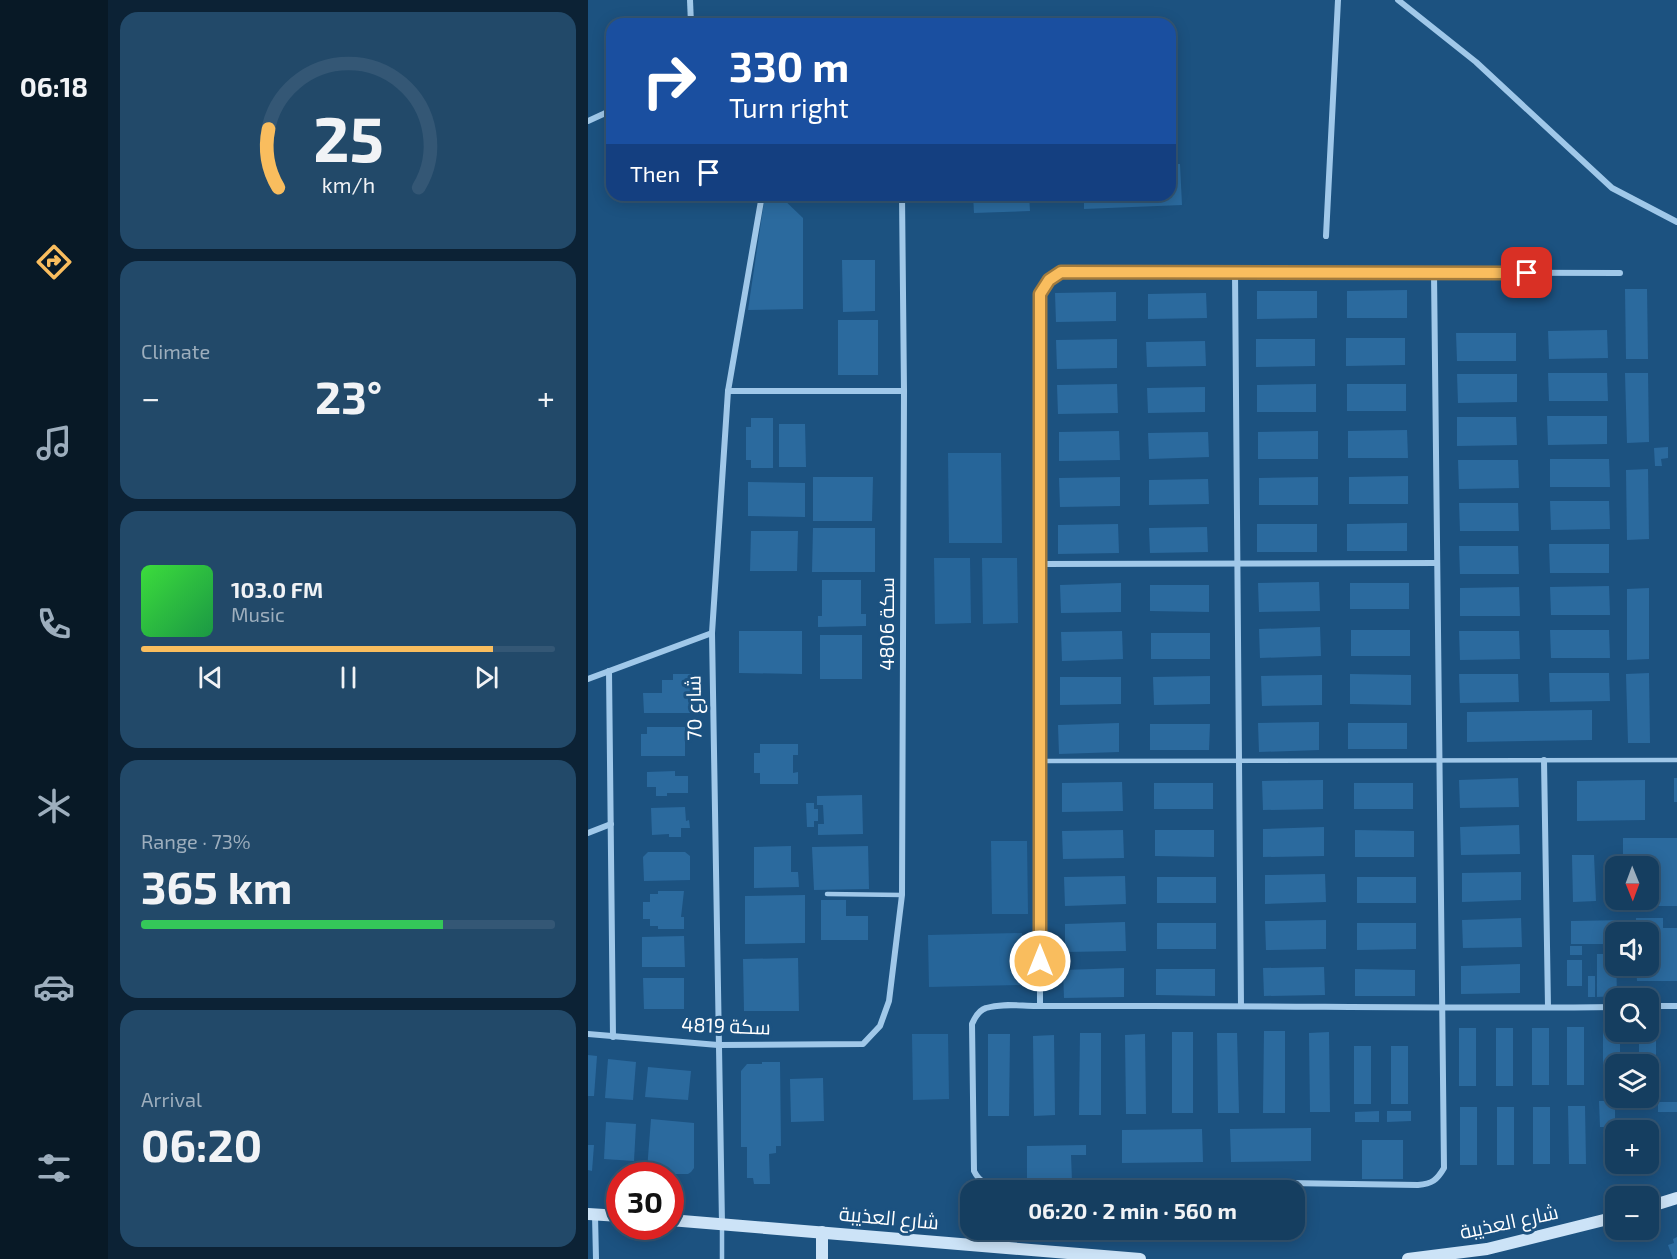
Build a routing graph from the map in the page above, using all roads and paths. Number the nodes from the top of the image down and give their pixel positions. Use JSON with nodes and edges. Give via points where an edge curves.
{"nodes":[{"id":1,"x":690,"y":0,"type":"edge"},
{"id":2,"x":1338,"y":0,"type":"edge"},
{"id":3,"x":1398,"y":0,"type":"edge"},
{"id":4,"x":691,"y":18,"type":"edge"},
{"id":5,"x":606,"y":113,"type":"edge"},
{"id":6,"x":588,"y":121,"type":"edge"},
{"id":7,"x":761,"y":201,"type":"edge"},
{"id":8,"x":902,"y":201,"type":"edge"},
{"id":9,"x":1677,"y":222,"type":"edge"},
{"id":10,"x":1326,"y":236,"type":"dead end"},
{"id":11,"x":1235,"y":272,"type":"junction"},
{"id":12,"x":1434,"y":273,"type":"junction"},
{"id":13,"x":1620,"y":273,"type":"dead end"},
{"id":14,"x":728,"y":390,"type":"junction"},
{"id":15,"x":904,"y":391,"type":"junction"},
{"id":16,"x":1437,"y":563,"type":"junction"},
{"id":17,"x":1040,"y":564,"type":"junction"},
{"id":18,"x":1237,"y":564,"type":"junction"},
{"id":19,"x":712,"y":633,"type":"junction"},
{"id":20,"x":609,"y":671,"type":"junction"},
{"id":21,"x":588,"y":680,"type":"edge"},
{"id":22,"x":1239,"y":760,"type":"junction"},
{"id":23,"x":1439,"y":760,"type":"junction"},
{"id":24,"x":1544,"y":760,"type":"junction"},
{"id":25,"x":1677,"y":760,"type":"edge"},
{"id":26,"x":1040,"y":761,"type":"junction"},
{"id":27,"x":611,"y":824,"type":"junction"},
{"id":28,"x":588,"y":833,"type":"edge"},
{"id":29,"x":827,"y":894,"type":"dead end"},
{"id":30,"x":902,"y":895,"type":"junction"},
{"id":31,"x":1677,"y":1005,"type":"edge"},
{"id":32,"x":1040,"y":1006,"type":"junction"},
{"id":33,"x":1242,"y":1006,"type":"junction"},
{"id":34,"x":1442,"y":1006,"type":"junction"},
{"id":35,"x":1659,"y":1006,"type":"edge"},
{"id":36,"x":1548,"y":1007,"type":"junction"},
{"id":37,"x":1605,"y":1007,"type":"edge"},
{"id":38,"x":588,"y":1034,"type":"edge"},
{"id":39,"x":613,"y":1037,"type":"junction"},
{"id":40,"x":863,"y":1044,"type":"joint"},
{"id":41,"x":718,"y":1045,"type":"junction"},
{"id":42,"x":1677,"y":1198,"type":"edge"},
{"id":43,"x":1659,"y":1204,"type":"edge"},
{"id":44,"x":591,"y":1214,"type":"edge"},
{"id":45,"x":606,"y":1215,"type":"edge"},
{"id":46,"x":1605,"y":1220,"type":"edge"},
{"id":47,"x":684,"y":1221,"type":"edge"},
{"id":48,"x":722,"y":1224,"type":"junction"},
{"id":49,"x":822,"y":1232,"type":"junction"},
{"id":50,"x":1487,"y":1254,"type":"edge"},
{"id":51,"x":596,"y":1259,"type":"edge"},
{"id":52,"x":722,"y":1259,"type":"edge"},
{"id":53,"x":822,"y":1259,"type":"edge"},
{"id":54,"x":1140,"y":1259,"type":"edge"},
{"id":55,"x":1408,"y":1259,"type":"edge"}],
"edges":[{"from":1,"to":4,"type":"street"},
{"from":2,"to":10,"type":"street"},
{"from":3,"to":9,"type":"street","via":[[1476,62],[1611,188]]},
{"from":5,"to":6,"type":"street"},
{"from":7,"to":14,"type":"street","name":"شارع 70"},
{"from":8,"to":15,"type":"street","name":"سكة 4806"},
{"from":11,"to":12,"type":"street"},
{"from":11,"to":17,"type":"street","via":[[1061,272],[1049,280],[1040,294]]},
{"from":11,"to":18,"type":"street"},
{"from":12,"to":13,"type":"street"},
{"from":12,"to":16,"type":"street"},
{"from":14,"to":15,"type":"street"},
{"from":14,"to":19,"type":"street","name":"شارع 70"},
{"from":15,"to":30,"type":"street","name":"سكة 4806"},
{"from":16,"to":18,"type":"street"},
{"from":16,"to":23,"type":"street"},
{"from":17,"to":18,"type":"street"},
{"from":17,"to":26,"type":"street"},
{"from":18,"to":22,"type":"street"},
{"from":19,"to":20,"type":"street"},
{"from":19,"to":41,"type":"street","name":"شارع 70"},
{"from":20,"to":21,"type":"street"},
{"from":20,"to":27,"type":"street"},
{"from":22,"to":23,"type":"lane"},
{"from":22,"to":26,"type":"lane"},
{"from":22,"to":33,"type":"street"},
{"from":23,"to":24,"type":"lane"},
{"from":23,"to":34,"type":"street"},
{"from":24,"to":25,"type":"lane"},
{"from":24,"to":36,"type":"street"},
{"from":26,"to":32,"type":"street"},
{"from":27,"to":28,"type":"street"},
{"from":27,"to":39,"type":"street"},
{"from":29,"to":30,"type":"lane"},
{"from":30,"to":40,"type":"street","name":"سكة 4806","via":[[889,1001],[880,1026]]},
{"from":31,"to":35,"type":"street"},
{"from":32,"to":33,"type":"street"},
{"from":32,"to":34,"type":"street","via":[[984,1008],[972,1024],[973,1165],[977,1178],[985,1184],[1429,1184],[1438,1179],[1444,1168]]},
{"from":33,"to":34,"type":"street"},
{"from":34,"to":36,"type":"street"},
{"from":36,"to":37,"type":"street"},
{"from":38,"to":39,"type":"street","name":"سكة 4819"},
{"from":39,"to":41,"type":"street","name":"سكة 4819"},
{"from":40,"to":41,"type":"street","name":"سكة 4819"},
{"from":41,"to":48,"type":"street","name":"شارع 70"},
{"from":42,"to":43,"type":"street"},
{"from":44,"to":45,"type":"street"},
{"from":44,"to":51,"type":"street"},
{"from":46,"to":50,"type":"street","name":"شارع العذيبة"},
{"from":47,"to":48,"type":"street","name":"شارع العذيبة"},
{"from":48,"to":49,"type":"street","name":"شارع العذيبة"},
{"from":48,"to":52,"type":"lane"},
{"from":49,"to":53,"type":"street"},
{"from":49,"to":54,"type":"street","name":"شارع العذيبة"},
{"from":50,"to":55,"type":"street","name":"شارع العذيبة"}]}
